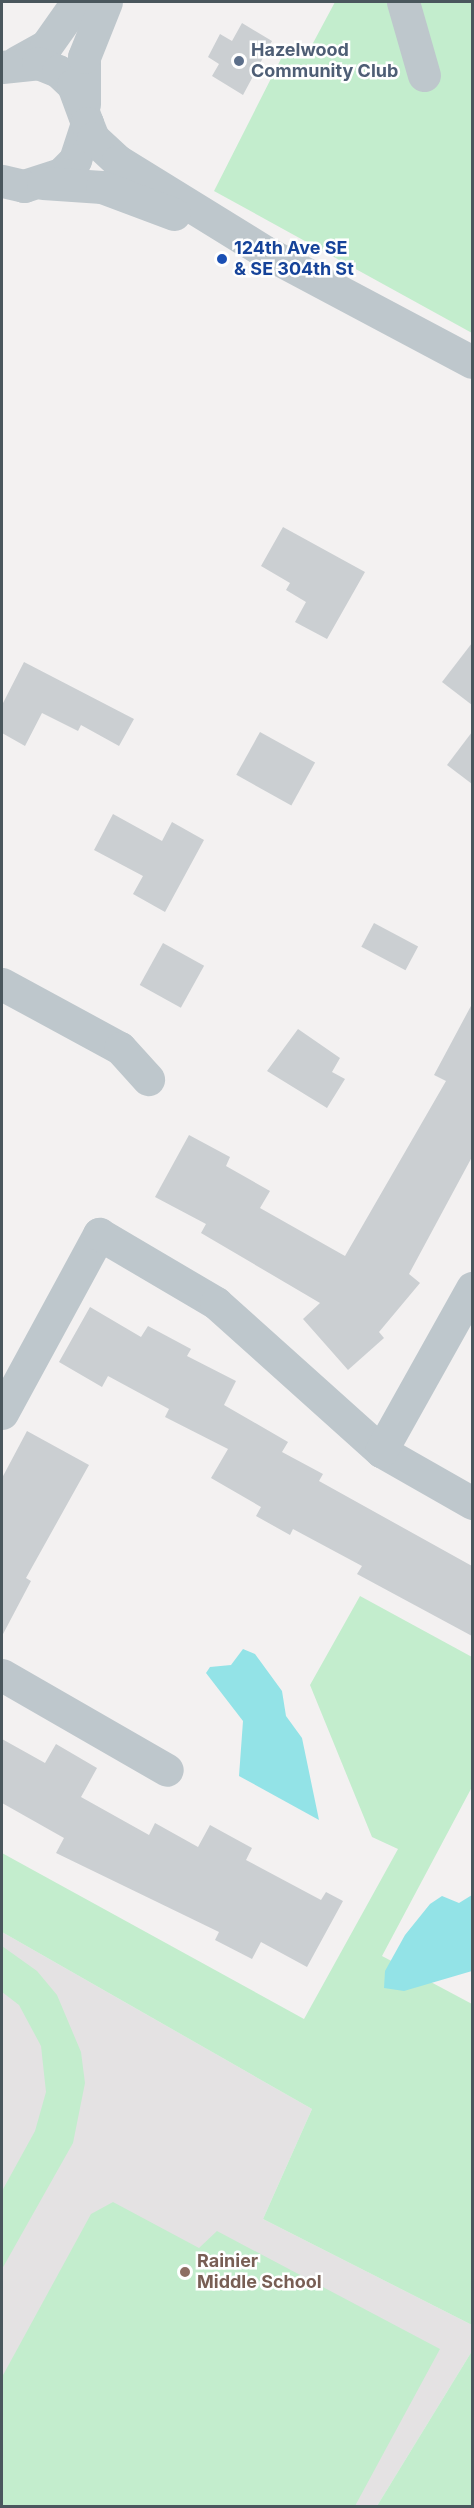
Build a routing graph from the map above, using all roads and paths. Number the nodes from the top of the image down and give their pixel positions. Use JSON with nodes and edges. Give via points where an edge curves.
{"nodes":[{"id":1,"x":77,"y":2,"type":"edge"},
{"id":2,"x":106,"y":2,"type":"edge"},
{"id":3,"x":404,"y":2,"type":"edge"},
{"id":4,"x":9,"y":64,"type":"edge"},
{"id":5,"x":424,"y":75,"type":"dead end"},
{"id":6,"x":85,"y":113,"type":"junction"},
{"id":7,"x":17,"y":187,"type":"edge"},
{"id":8,"x":267,"y":253,"type":"junction"},
{"id":9,"x":472,"y":362,"type":"edge"},
{"id":10,"x":2,"y":984,"type":"edge"},
{"id":11,"x":148,"y":1079,"type":"dead end"},
{"id":12,"x":472,"y":1288,"type":"edge"},
{"id":13,"x":2,"y":1413,"type":"edge"},
{"id":14,"x":381,"y":1451,"type":"junction"},
{"id":15,"x":472,"y":1503,"type":"edge"},
{"id":16,"x":2,"y":1675,"type":"edge"},
{"id":17,"x":167,"y":1770,"type":"dead end"}],
"edges":[{"from":1,"to":4,"type":"street","via":[[46,46]]},
{"from":2,"to":6,"type":"street","via":[[84,57]]},
{"from":3,"to":5,"type":"street"},
{"from":4,"to":6,"type":"street","via":[[58,71]]},
{"from":6,"to":7,"type":"street","via":[[75,160]]},
{"from":6,"to":8,"type":"street","via":[[93,138],[118,161]]},
{"from":7,"to":8,"type":"street","via":[[83,183],[124,194]]},
{"from":8,"to":9,"type":"street"},
{"from":10,"to":11,"type":"street","via":[[120,1048]]},
{"from":12,"to":14,"type":"street"},
{"from":13,"to":14,"type":"street","via":[[99,1234],[216,1303]]},
{"from":14,"to":15,"type":"street"},
{"from":16,"to":17,"type":"street"}]}
